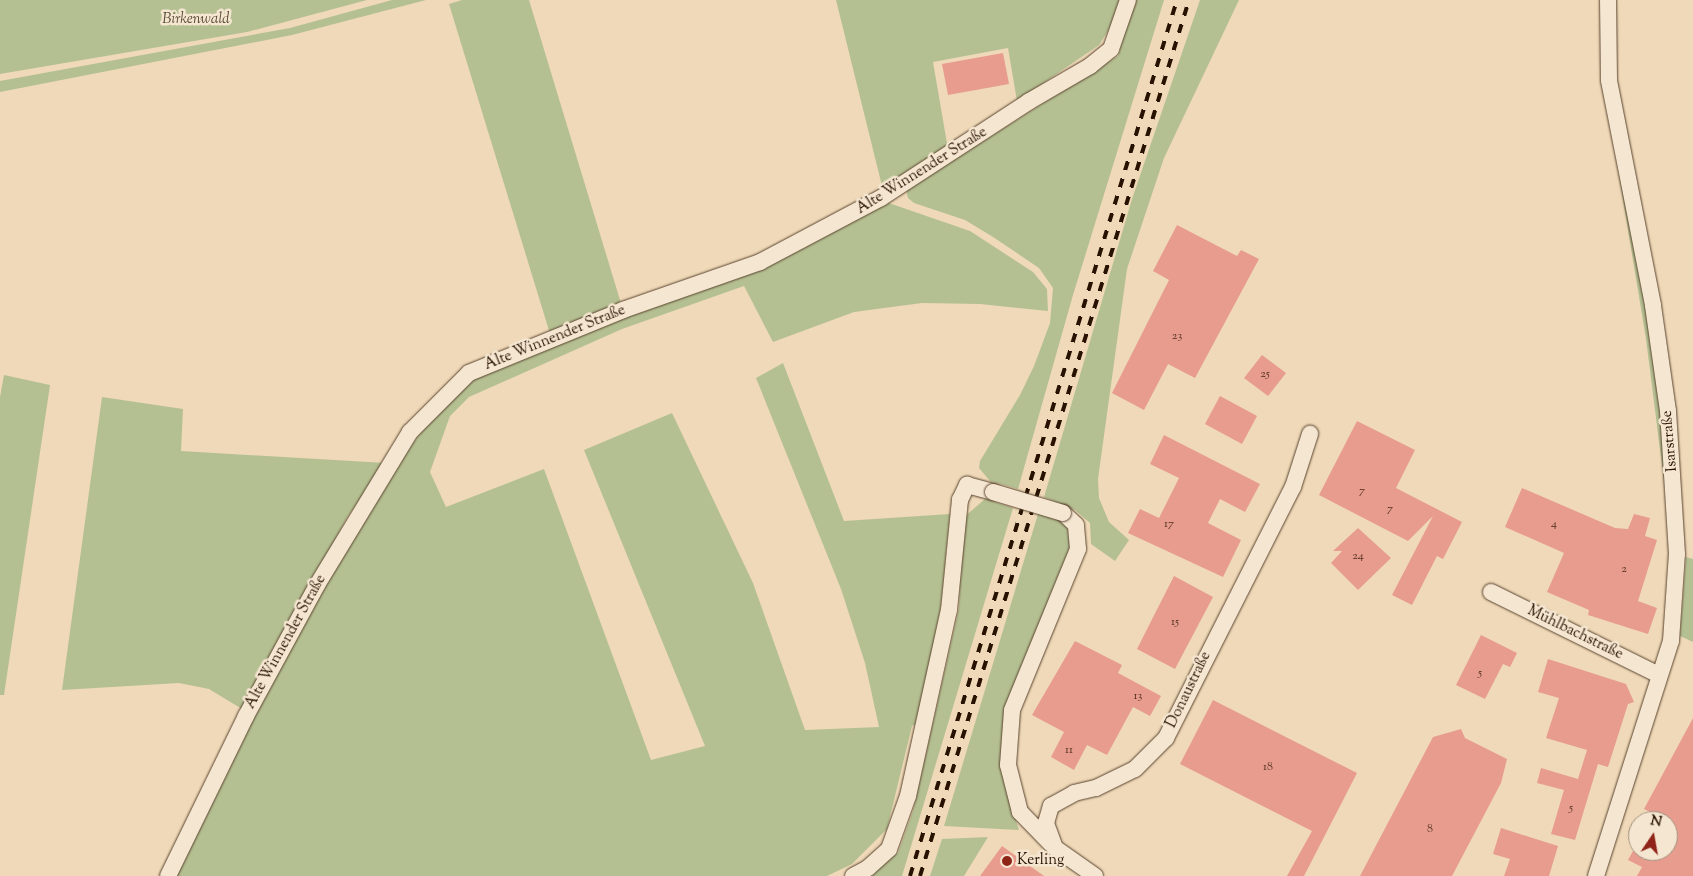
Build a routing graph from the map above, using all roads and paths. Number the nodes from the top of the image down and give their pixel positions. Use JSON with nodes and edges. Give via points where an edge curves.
{"nodes":[{"id":1,"x":1128,"y":0,"type":"edge"},
{"id":2,"x":1608,"y":0,"type":"edge"},
{"id":3,"x":1310,"y":434,"type":"dead end"},
{"id":4,"x":1491,"y":592,"type":"dead end"},
{"id":5,"x":1659,"y":675,"type":"junction"},
{"id":6,"x":1055,"y":848,"type":"junction"},
{"id":7,"x":168,"y":876,"type":"edge"},
{"id":8,"x":853,"y":876,"type":"edge"},
{"id":9,"x":1095,"y":876,"type":"edge"},
{"id":10,"x":1596,"y":876,"type":"edge"}],
"edges":[{"from":1,"to":7,"type":"street","name":"Alte Winnender Straße","via":[[1111,49],[1090,66],[1028,102],[881,198],[760,262],[614,313],[469,373],[410,432],[317,585],[246,716]]},
{"from":2,"to":5,"type":"street","name":"Isarstraße","via":[[1609,80],[1653,305],[1668,410],[1676,508],[1676,607],[1671,641]]},
{"from":3,"to":6,"type":"street","name":"Donaustraße","via":[[1293,487],[1166,738],[1135,769],[1096,788],[1074,793],[1051,806],[1046,823]]},
{"from":4,"to":5,"type":"street","name":"Mühlbachstraße"},
{"from":5,"to":10,"type":"street","name":"Isarstraße"},
{"from":6,"to":8,"type":"street","bridge":true,"via":[[1020,812],[1008,766],[1012,710],[1078,549],[1076,524],[1063,513],[968,485],[960,500],[949,610],[908,796],[889,849],[868,868]]},
{"from":6,"to":9,"type":"street"}]}
